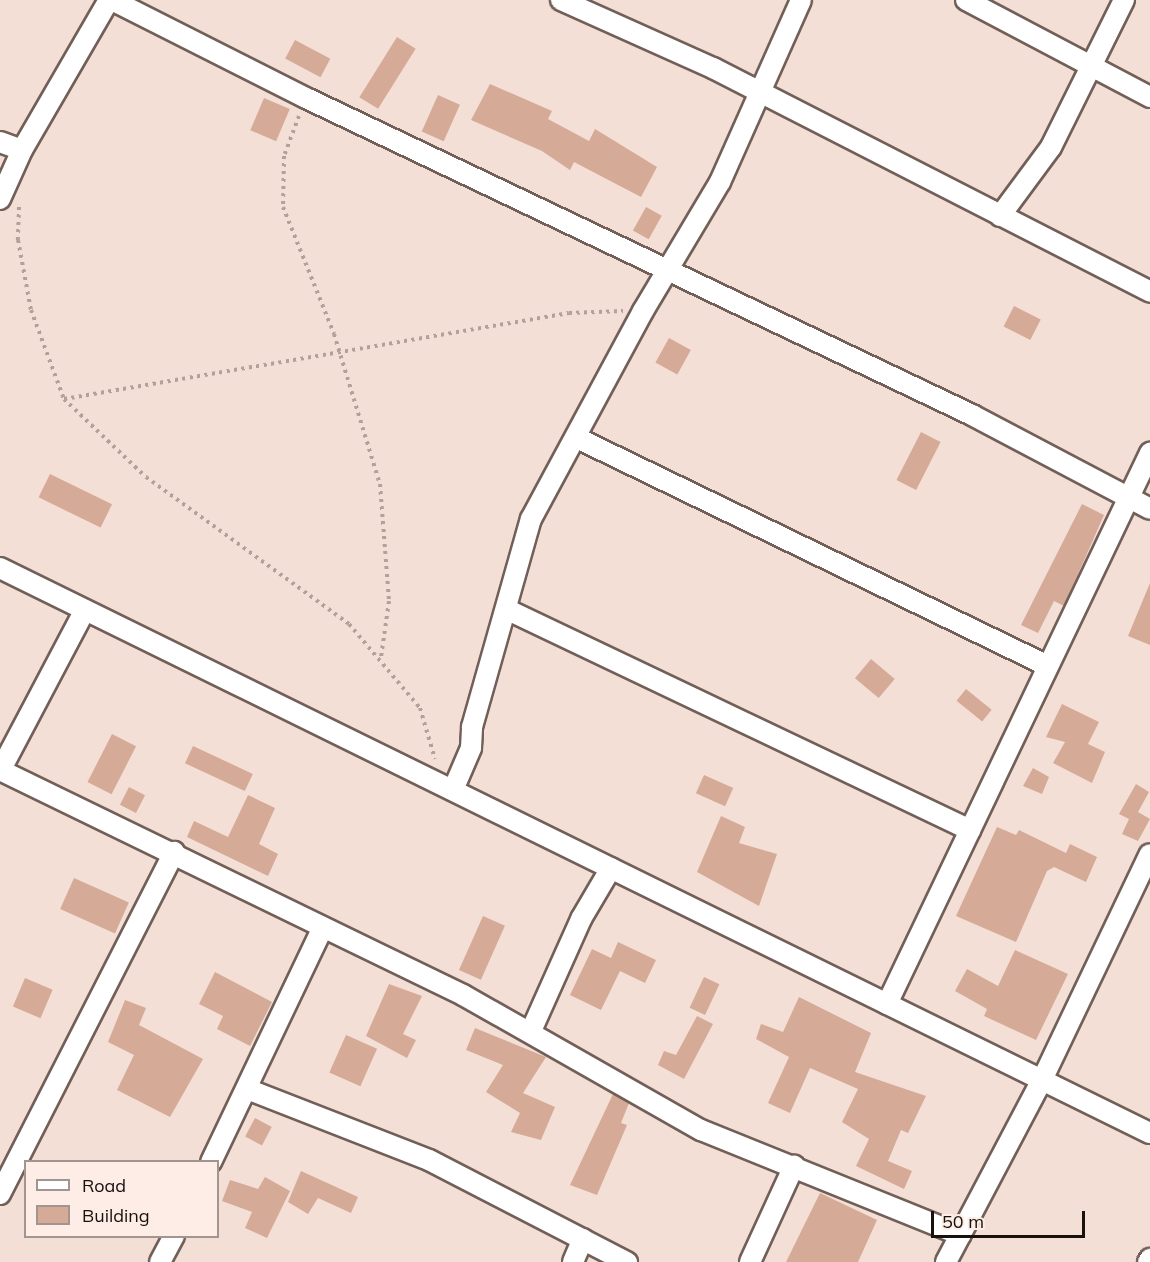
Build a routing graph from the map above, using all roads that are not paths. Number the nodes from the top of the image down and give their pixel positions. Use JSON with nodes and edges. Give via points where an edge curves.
{"nodes":[{"id":1,"x":110,"y":0,"type":"edge"},
{"id":2,"x":801,"y":0,"type":"edge"},
{"id":3,"x":966,"y":0,"type":"edge"},
{"id":4,"x":1124,"y":0,"type":"edge"},
{"id":5,"x":564,"y":1,"type":"edge"},
{"id":6,"x":1091,"y":69,"type":"junction"},
{"id":7,"x":762,"y":94,"type":"junction"},
{"id":8,"x":1150,"y":97,"type":"edge"},
{"id":9,"x":0,"y":142,"type":"edge"},
{"id":10,"x":22,"y":150,"type":"junction"},
{"id":11,"x":0,"y":200,"type":"edge"},
{"id":12,"x":1000,"y":216,"type":"junction"},
{"id":13,"x":669,"y":271,"type":"junction"},
{"id":14,"x":1150,"y":292,"type":"edge"},
{"id":15,"x":577,"y":438,"type":"junction"},
{"id":16,"x":1150,"y":453,"type":"edge"},
{"id":17,"x":1128,"y":498,"type":"junction"},
{"id":18,"x":1150,"y":509,"type":"edge"},
{"id":19,"x":0,"y":568,"type":"edge"},
{"id":20,"x":85,"y":610,"type":"junction"},
{"id":21,"x":508,"y":610,"type":"junction"},
{"id":22,"x":1048,"y":666,"type":"junction"},
{"id":23,"x":0,"y":770,"type":"edge"},
{"id":24,"x":455,"y":783,"type":"junction"},
{"id":25,"x":970,"y":830,"type":"junction"},
{"id":26,"x":174,"y":852,"type":"junction"},
{"id":27,"x":1150,"y":854,"type":"edge"},
{"id":28,"x":611,"y":868,"type":"junction"},
{"id":29,"x":322,"y":929,"type":"junction"},
{"id":30,"x":887,"y":1004,"type":"junction"},
{"id":31,"x":531,"y":1031,"type":"junction"},
{"id":32,"x":1042,"y":1080,"type":"junction"},
{"id":33,"x":246,"y":1089,"type":"junction"},
{"id":34,"x":1150,"y":1132,"type":"edge"},
{"id":35,"x":211,"y":1160,"type":"edge"},
{"id":36,"x":794,"y":1166,"type":"junction"},
{"id":37,"x":0,"y":1194,"type":"edge"},
{"id":38,"x":961,"y":1235,"type":"junction"},
{"id":39,"x":173,"y":1238,"type":"edge"},
{"id":40,"x":583,"y":1239,"type":"junction"},
{"id":41,"x":160,"y":1262,"type":"edge"},
{"id":42,"x":573,"y":1262,"type":"edge"},
{"id":43,"x":627,"y":1262,"type":"edge"},
{"id":44,"x":750,"y":1262,"type":"edge"},
{"id":45,"x":946,"y":1262,"type":"edge"}],
"edges":[{"from":1,"to":10,"type":"street"},
{"from":1,"to":13,"type":"street"},
{"from":2,"to":7,"type":"street"},
{"from":3,"to":6,"type":"street"},
{"from":4,"to":6,"type":"street"},
{"from":5,"to":7,"type":"street"},
{"from":6,"to":8,"type":"street"},
{"from":6,"to":12,"type":"street","via":[[1046,155]]},
{"from":7,"to":12,"type":"street"},
{"from":7,"to":13,"type":"street","via":[[720,182]]},
{"from":9,"to":10,"type":"street"},
{"from":10,"to":11,"type":"street"},
{"from":12,"to":14,"type":"street"},
{"from":13,"to":15,"type":"street","via":[[643,310]]},
{"from":13,"to":17,"type":"street","via":[[972,415]]},
{"from":15,"to":21,"type":"street","via":[[531,519]]},
{"from":15,"to":22,"type":"street"},
{"from":16,"to":17,"type":"street"},
{"from":17,"to":18,"type":"street"},
{"from":17,"to":22,"type":"street"},
{"from":19,"to":20,"type":"street"},
{"from":20,"to":23,"type":"street"},
{"from":20,"to":24,"type":"street"},
{"from":21,"to":24,"type":"street","via":[[472,727],[471,748]]},
{"from":21,"to":25,"type":"street"},
{"from":22,"to":25,"type":"street"},
{"from":23,"to":26,"type":"street"},
{"from":24,"to":28,"type":"street"},
{"from":25,"to":30,"type":"street"},
{"from":26,"to":29,"type":"street"},
{"from":26,"to":37,"type":"street"},
{"from":27,"to":32,"type":"street"},
{"from":28,"to":30,"type":"street"},
{"from":28,"to":31,"type":"street","via":[[581,919]]},
{"from":29,"to":31,"type":"street"},
{"from":29,"to":33,"type":"street"},
{"from":30,"to":32,"type":"street"},
{"from":31,"to":36,"type":"street","via":[[700,1130]]},
{"from":32,"to":34,"type":"street"},
{"from":32,"to":38,"type":"street"},
{"from":33,"to":35,"type":"street"},
{"from":33,"to":40,"type":"street","via":[[429,1160]]},
{"from":36,"to":38,"type":"street"},
{"from":36,"to":44,"type":"street"},
{"from":38,"to":45,"type":"street"},
{"from":39,"to":41,"type":"street"},
{"from":40,"to":42,"type":"street"},
{"from":40,"to":43,"type":"street"}]}
